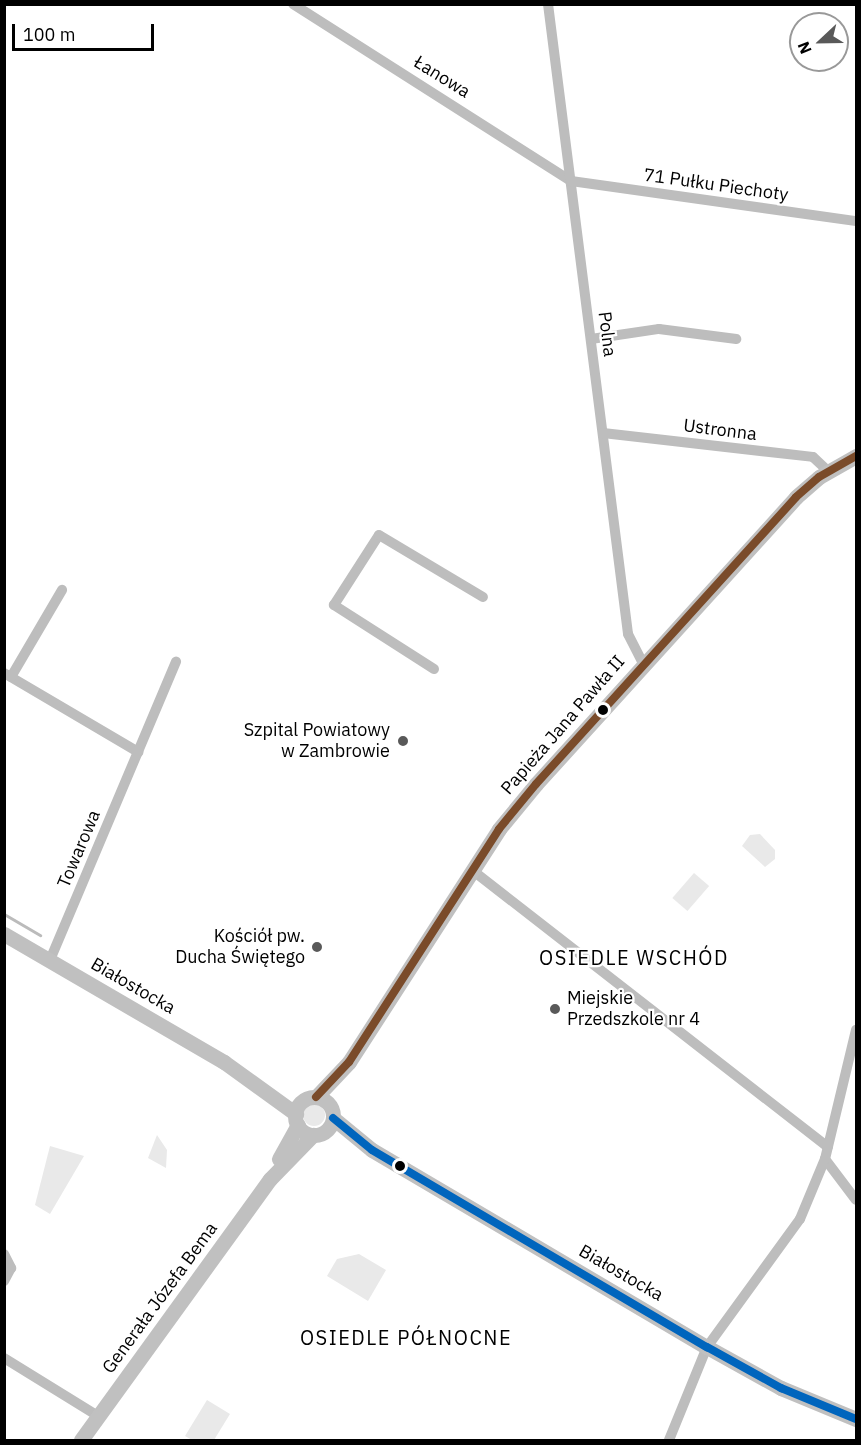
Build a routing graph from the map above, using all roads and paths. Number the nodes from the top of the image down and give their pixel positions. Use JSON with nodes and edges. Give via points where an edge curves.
{"nodes":[{"id":1,"x":293,"y":4,"type":"edge"},
{"id":2,"x":548,"y":4,"type":"edge"},
{"id":3,"x":571,"y":181,"type":"junction"},
{"id":4,"x":856,"y":221,"type":"edge"},
{"id":5,"x":591,"y":339,"type":"junction"},
{"id":6,"x":736,"y":339,"type":"dead end"},
{"id":7,"x":603,"y":433,"type":"junction"},
{"id":8,"x":856,"y":456,"type":"edge"},
{"id":9,"x":828,"y":471,"type":"junction"},
{"id":10,"x":62,"y":590,"type":"dead end"},
{"id":11,"x":483,"y":597,"type":"dead end"},
{"id":12,"x":176,"y":662,"type":"dead end"},
{"id":13,"x":643,"y":664,"type":"junction"},
{"id":14,"x":434,"y":669,"type":"dead end"},
{"id":15,"x":8,"y":675,"type":"edge"},
{"id":16,"x":138,"y":752,"type":"junction"},
{"id":17,"x":472,"y":870,"type":"junction"},
{"id":18,"x":4,"y":934,"type":"edge"},
{"id":19,"x":50,"y":960,"type":"junction"},
{"id":20,"x":856,"y":1030,"type":"edge"},
{"id":21,"x":349,"y":1062,"type":"junction"},
{"id":22,"x":241,"y":1072,"type":"junction"},
{"id":23,"x":311,"y":1098,"type":"junction"},
{"id":24,"x":332,"y":1112,"type":"junction"},
{"id":25,"x":297,"y":1119,"type":"junction"},
{"id":26,"x":318,"y":1134,"type":"junction"},
{"id":27,"x":828,"y":1147,"type":"junction"},
{"id":28,"x":372,"y":1150,"type":"junction"},
{"id":29,"x":825,"y":1159,"type":"junction"},
{"id":30,"x":270,"y":1179,"type":"junction"},
{"id":31,"x":856,"y":1200,"type":"edge"},
{"id":32,"x":4,"y":1254,"type":"edge"},
{"id":33,"x":4,"y":1281,"type":"edge"},
{"id":34,"x":707,"y":1347,"type":"junction"},
{"id":35,"x":4,"y":1359,"type":"edge"},
{"id":36,"x":98,"y":1416,"type":"junction"},
{"id":37,"x":856,"y":1419,"type":"edge"},
{"id":38,"x":81,"y":1440,"type":"edge"},
{"id":39,"x":669,"y":1440,"type":"edge"}],
"edges":[{"from":1,"to":3,"type":"street","name":"Łanowa"},
{"from":2,"to":3,"type":"street","name":"Polna"},
{"from":3,"to":4,"type":"street","name":"71 Pułku Piechoty"},
{"from":3,"to":5,"type":"street","name":"Polna"},
{"from":5,"to":6,"type":"street","via":[[659,329]]},
{"from":5,"to":7,"type":"street","name":"Polna"},
{"from":7,"to":9,"type":"street","name":"Ustronna","via":[[813,457]]},
{"from":7,"to":13,"type":"street","name":"Polna","via":[[630,647]]},
{"from":8,"to":9,"type":"street","name":"Papieża Jana Pawła II"},
{"from":9,"to":13,"type":"street","name":"Papieża Jana Pawła II","via":[[796,497]]},
{"from":10,"to":15,"type":"street"},
{"from":11,"to":14,"type":"street","via":[[379,534],[334,606]]},
{"from":12,"to":16,"type":"street","name":"Towarowa"},
{"from":13,"to":17,"type":"street","name":"Papieża Jana Pawła II","via":[[514,810]]},
{"from":15,"to":16,"type":"street"},
{"from":16,"to":19,"type":"street","name":"Towarowa"},
{"from":17,"to":21,"type":"street","name":"Papieża Jana Pawła II"},
{"from":17,"to":27,"type":"street"},
{"from":18,"to":19,"type":"street","name":"Białostocka"},
{"from":19,"to":22,"type":"street","name":"Białostocka"},
{"from":20,"to":27,"type":"street"},
{"from":21,"to":23,"type":"street","name":"Papieża Jana Pawła II"},
{"from":21,"to":24,"type":"street","name":"Papieża Jana Pawła II"},
{"from":22,"to":23,"type":"street","name":"Białostocka"},
{"from":22,"to":25,"type":"street","name":"Białostocka"},
{"from":23,"to":24,"type":"street","name":"Białostocka"},
{"from":23,"to":25,"type":"street","name":"Papieża Jana Pawła II"},
{"from":24,"to":26,"type":"street","name":"Papieża Jana Pawła II"},
{"from":24,"to":28,"type":"street","name":"Białostocka"},
{"from":25,"to":26,"type":"street","name":"Białostocka"},
{"from":25,"to":30,"type":"street","name":"Generała Józefa Bema"},
{"from":26,"to":28,"type":"street","name":"Białostocka"},
{"from":26,"to":30,"type":"street","name":"Generała Józefa Bema"},
{"from":27,"to":29,"type":"street"},
{"from":28,"to":34,"type":"street","name":"Białostocka"},
{"from":29,"to":31,"type":"street"},
{"from":29,"to":34,"type":"street","via":[[800,1219]]},
{"from":30,"to":36,"type":"street","name":"Generała Józefa Bema"},
{"from":32,"to":33,"type":"street","via":[[11,1268]]},
{"from":34,"to":37,"type":"street","name":"Białostocka","via":[[781,1388]]},
{"from":34,"to":39,"type":"street"},
{"from":35,"to":36,"type":"street"},
{"from":36,"to":38,"type":"street","name":"Generała Józefa Bema"}]}
